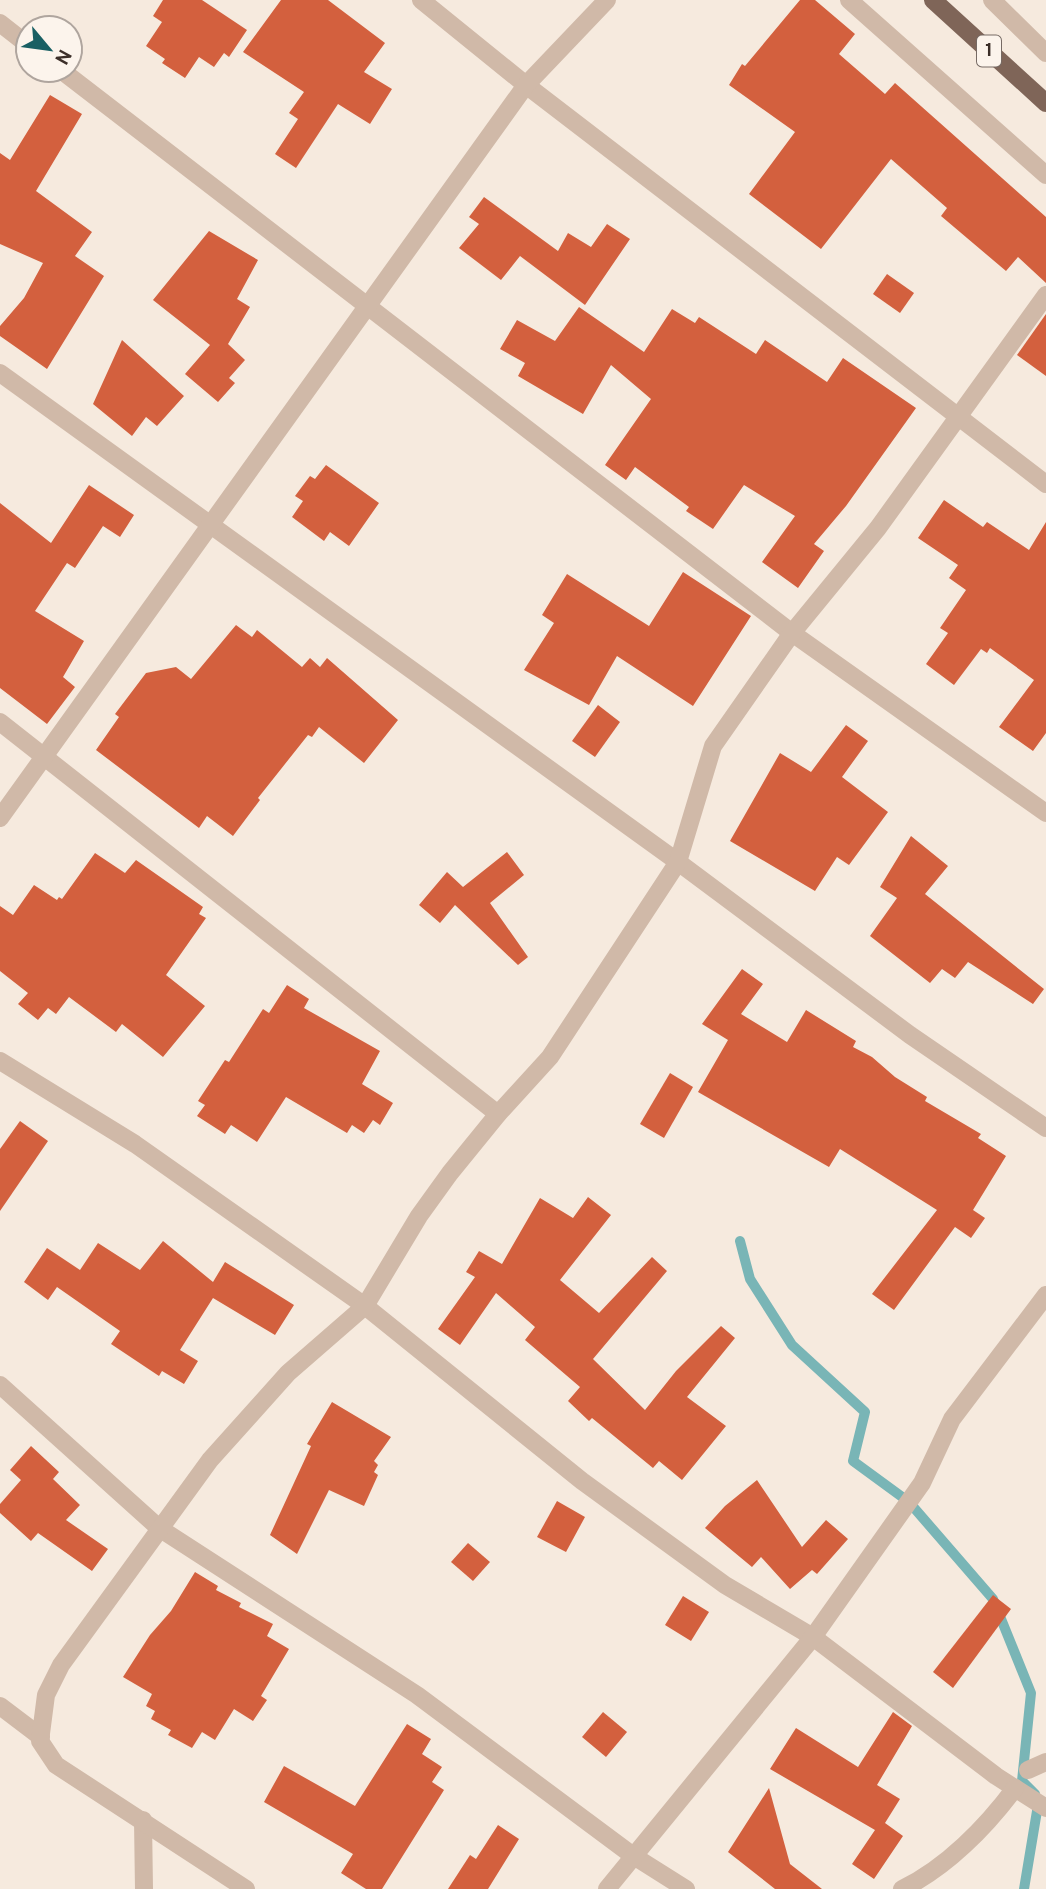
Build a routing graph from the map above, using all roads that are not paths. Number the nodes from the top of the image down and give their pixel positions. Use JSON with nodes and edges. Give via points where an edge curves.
{"nodes":[{"id":1,"x":421,"y":0,"type":"edge"},
{"id":2,"x":607,"y":0,"type":"edge"},
{"id":3,"x":849,"y":0,"type":"edge"},
{"id":4,"x":933,"y":0,"type":"edge"},
{"id":5,"x":992,"y":0,"type":"edge"},
{"id":6,"x":0,"y":23,"type":"edge"},
{"id":7,"x":14,"y":34,"type":"edge"},
{"id":8,"x":1046,"y":53,"type":"edge"},
{"id":9,"x":79,"y":84,"type":"edge"},
{"id":10,"x":526,"y":85,"type":"junction"},
{"id":11,"x":1046,"y":103,"type":"edge"},
{"id":12,"x":1046,"y":175,"type":"edge"},
{"id":13,"x":1046,"y":295,"type":"edge"},
{"id":14,"x":370,"y":304,"type":"junction"},
{"id":15,"x":0,"y":373,"type":"edge"},
{"id":16,"x":961,"y":416,"type":"junction"},
{"id":17,"x":1046,"y":484,"type":"edge"},
{"id":18,"x":210,"y":527,"type":"junction"},
{"id":19,"x":792,"y":632,"type":"junction"},
{"id":20,"x":0,"y":722,"type":"edge"},
{"id":21,"x":44,"y":758,"type":"junction"},
{"id":22,"x":1046,"y":813,"type":"edge"},
{"id":23,"x":0,"y":818,"type":"edge"},
{"id":24,"x":678,"y":862,"type":"junction"},
{"id":25,"x":0,"y":1061,"type":"edge"},
{"id":26,"x":498,"y":1114,"type":"junction"},
{"id":27,"x":1046,"y":1128,"type":"edge"},
{"id":28,"x":1046,"y":1294,"type":"edge"},
{"id":29,"x":365,"y":1306,"type":"junction"},
{"id":30,"x":0,"y":1385,"type":"edge"},
{"id":31,"x":159,"y":1528,"type":"junction"},
{"id":32,"x":813,"y":1637,"type":"junction"},
{"id":33,"x":0,"y":1706,"type":"edge"},
{"id":34,"x":41,"y":1737,"type":"junction"},
{"id":35,"x":1046,"y":1762,"type":"edge"},
{"id":36,"x":1028,"y":1770,"type":"dead end"},
{"id":37,"x":1015,"y":1788,"type":"junction"},
{"id":38,"x":1046,"y":1808,"type":"edge"},
{"id":39,"x":143,"y":1820,"type":"junction"},
{"id":40,"x":632,"y":1855,"type":"junction"},
{"id":41,"x":144,"y":1889,"type":"edge"},
{"id":42,"x":246,"y":1889,"type":"edge"},
{"id":43,"x":607,"y":1889,"type":"edge"},
{"id":44,"x":686,"y":1889,"type":"edge"},
{"id":45,"x":902,"y":1889,"type":"edge"}],
"edges":[{"from":1,"to":10,"type":"street"},
{"from":2,"to":10,"type":"street"},
{"from":3,"to":12,"type":"street"},
{"from":4,"to":11,"type":"main road","number":"1"},
{"from":5,"to":8,"type":"street"},
{"from":6,"to":7,"type":"street"},
{"from":9,"to":14,"type":"street"},
{"from":10,"to":14,"type":"street"},
{"from":10,"to":16,"type":"street"},
{"from":13,"to":16,"type":"street"},
{"from":14,"to":18,"type":"street"},
{"from":14,"to":19,"type":"street"},
{"from":15,"to":18,"type":"street"},
{"from":16,"to":17,"type":"street"},
{"from":16,"to":19,"type":"street","via":[[878,528]]},
{"from":18,"to":21,"type":"street"},
{"from":18,"to":24,"type":"street"},
{"from":19,"to":22,"type":"street"},
{"from":19,"to":24,"type":"street","via":[[713,746]]},
{"from":20,"to":21,"type":"street"},
{"from":21,"to":23,"type":"street"},
{"from":21,"to":26,"type":"street"},
{"from":24,"to":26,"type":"street","via":[[550,1057]]},
{"from":24,"to":27,"type":"street","via":[[910,1035]]},
{"from":25,"to":29,"type":"street","via":[[135,1144]]},
{"from":26,"to":29,"type":"street","via":[[419,1216]]},
{"from":28,"to":32,"type":"street","via":[[952,1419],[922,1483]]},
{"from":29,"to":31,"type":"street","via":[[288,1373],[210,1460]]},
{"from":29,"to":32,"type":"street","via":[[582,1481],[725,1585]]},
{"from":30,"to":31,"type":"street"},
{"from":31,"to":34,"type":"street","via":[[61,1665],[46,1695]]},
{"from":31,"to":40,"type":"street","via":[[417,1695]]},
{"from":32,"to":37,"type":"street"},
{"from":32,"to":40,"type":"street"},
{"from":33,"to":34,"type":"street"},
{"from":34,"to":39,"type":"street","via":[[56,1765]]},
{"from":35,"to":36,"type":"street"},
{"from":37,"to":38,"type":"street"},
{"from":37,"to":45,"type":"street","via":[[961,1847],[927,1877]]},
{"from":39,"to":41,"type":"street"},
{"from":39,"to":42,"type":"street"},
{"from":40,"to":43,"type":"street"},
{"from":40,"to":44,"type":"street"}]}
